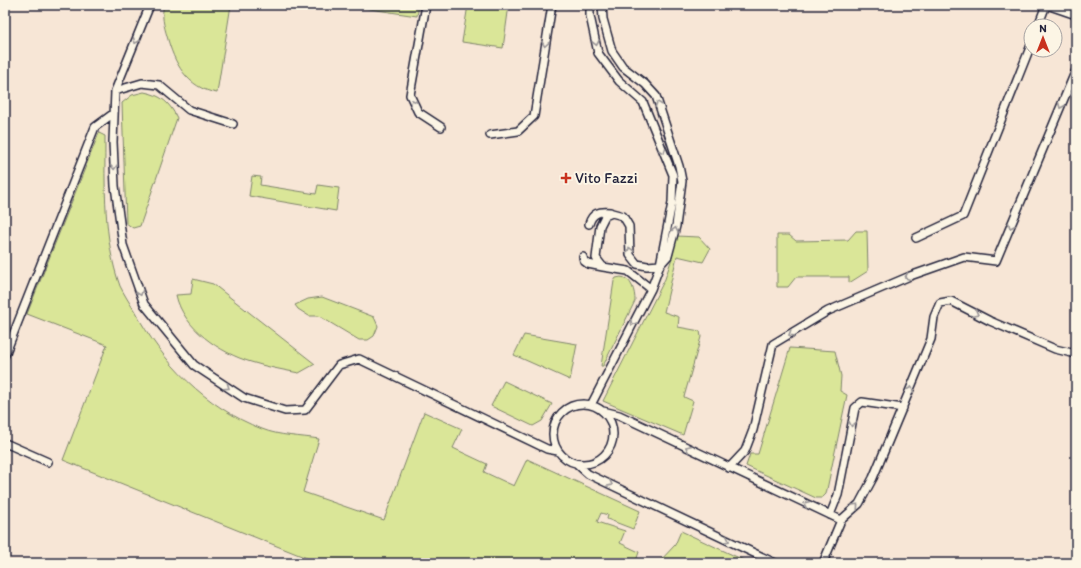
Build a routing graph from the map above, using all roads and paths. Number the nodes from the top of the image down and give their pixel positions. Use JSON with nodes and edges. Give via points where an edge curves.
{"nodes":[{"id":1,"x":150,"y":5,"type":"edge"},
{"id":2,"x":426,"y":5,"type":"edge"},
{"id":3,"x":552,"y":5,"type":"edge"},
{"id":4,"x":590,"y":5,"type":"edge"},
{"id":5,"x":602,"y":5,"type":"edge"},
{"id":6,"x":1046,"y":5,"type":"edge"},
{"id":7,"x":1076,"y":15,"type":"edge"},
{"id":8,"x":1041,"y":18,"type":"edge"},
{"id":9,"x":1026,"y":58,"type":"edge"},
{"id":10,"x":1076,"y":70,"type":"edge"},
{"id":11,"x":115,"y":91,"type":"junction"},
{"id":12,"x":114,"y":113,"type":"junction"},
{"id":13,"x":232,"y":124,"type":"dead end"},
{"id":14,"x":441,"y":127,"type":"dead end"},
{"id":15,"x":490,"y":135,"type":"dead end"},
{"id":16,"x":612,"y":213,"type":"junction"},
{"id":17,"x":589,"y":224,"type":"dead end"},
{"id":18,"x":916,"y":238,"type":"dead end"},
{"id":19,"x":583,"y":257,"type":"dead end"},
{"id":20,"x":660,"y":265,"type":"junction"},
{"id":21,"x":604,"y":267,"type":"junction"},
{"id":22,"x":650,"y":289,"type":"junction"},
{"id":23,"x":1076,"y":354,"type":"edge"},
{"id":24,"x":5,"y":355,"type":"edge"},
{"id":25,"x":591,"y":405,"type":"junction"},
{"id":26,"x":903,"y":408,"type":"junction"},
{"id":27,"x":603,"y":411,"type":"junction"},
{"id":28,"x":5,"y":443,"type":"edge"},
{"id":29,"x":558,"y":451,"type":"junction"},
{"id":30,"x":48,"y":462,"type":"dead end"},
{"id":31,"x":577,"y":464,"type":"junction"},
{"id":32,"x":730,"y":468,"type":"junction"},
{"id":33,"x":830,"y":515,"type":"junction"},
{"id":34,"x":841,"y":520,"type":"junction"},
{"id":35,"x":775,"y":563,"type":"edge"},
{"id":36,"x":823,"y":563,"type":"edge"}],
"edges":[{"from":1,"to":11,"type":"lane","one_way":true},
{"from":14,"to":2,"type":"lane","one_way":true,"via":[[418,112],[410,95]]},
{"from":3,"to":15,"type":"lane","one_way":true,"via":[[534,116],[518,131]]},
{"from":4,"to":20,"type":"lane","one_way":true,"via":[[598,53],[619,81],[643,102],[673,175],[672,203]]},
{"from":20,"to":5,"type":"lane","one_way":true,"via":[[668,256],[676,226],[682,181],[679,166],[656,96],[623,67],[612,51]]},
{"from":6,"to":7,"type":"lane"},
{"from":6,"to":8,"type":"lane"},
{"from":9,"to":18,"type":"lane","via":[[963,216]]},
{"from":10,"to":32,"type":"lane","one_way":true,"via":[[996,261],[964,257],[910,276],[828,311],[773,344],[753,430],[745,451]]},
{"from":11,"to":12,"type":"lane"},
{"from":11,"to":13,"type":"lane","via":[[142,83],[159,85],[190,110]]},
{"from":12,"to":24,"type":"lane","via":[[95,127]]},
{"from":12,"to":29,"type":"lane","one_way":true,"via":[[115,186],[123,245],[144,304],[194,365],[244,398],[285,411],[306,410],[339,365],[359,359],[547,449]]},
{"from":16,"to":17,"type":"lane","via":[[594,214]]},
{"from":20,"to":16,"type":"lane","one_way":true,"via":[[636,264],[630,255],[629,226],[623,216]]},
{"from":16,"to":21,"type":"lane","via":[[605,216],[600,226],[596,258]]},
{"from":19,"to":21,"type":"lane","via":[[588,264]]},
{"from":20,"to":22,"type":"lane"},
{"from":21,"to":22,"type":"lane","via":[[628,271]]},
{"from":22,"to":25,"type":"lane","one_way":true},
{"from":26,"to":23,"type":"lane","one_way":true,"via":[[931,339],[934,317],[940,303],[951,301],[1056,349]]},
{"from":25,"to":27,"type":"lane"},
{"from":25,"to":29,"type":"lane","via":[[580,404],[570,407],[556,421],[553,431]]},
{"from":26,"to":33,"type":"lane","one_way":true,"via":[[862,402],[855,408],[838,495]]},
{"from":34,"to":26,"type":"lane","one_way":true,"via":[[859,504]]},
{"from":27,"to":31,"type":"lane","via":[[613,428],[610,447],[597,461]]},
{"from":32,"to":27,"type":"lane","one_way":true,"via":[[619,415]]},
{"from":28,"to":30,"type":"lane"},
{"from":29,"to":31,"type":"lane"},
{"from":31,"to":35,"type":"lane","one_way":true,"via":[[588,474]]},
{"from":33,"to":32,"type":"lane","one_way":true},
{"from":33,"to":34,"type":"lane"},
{"from":34,"to":36,"type":"lane"}]}
